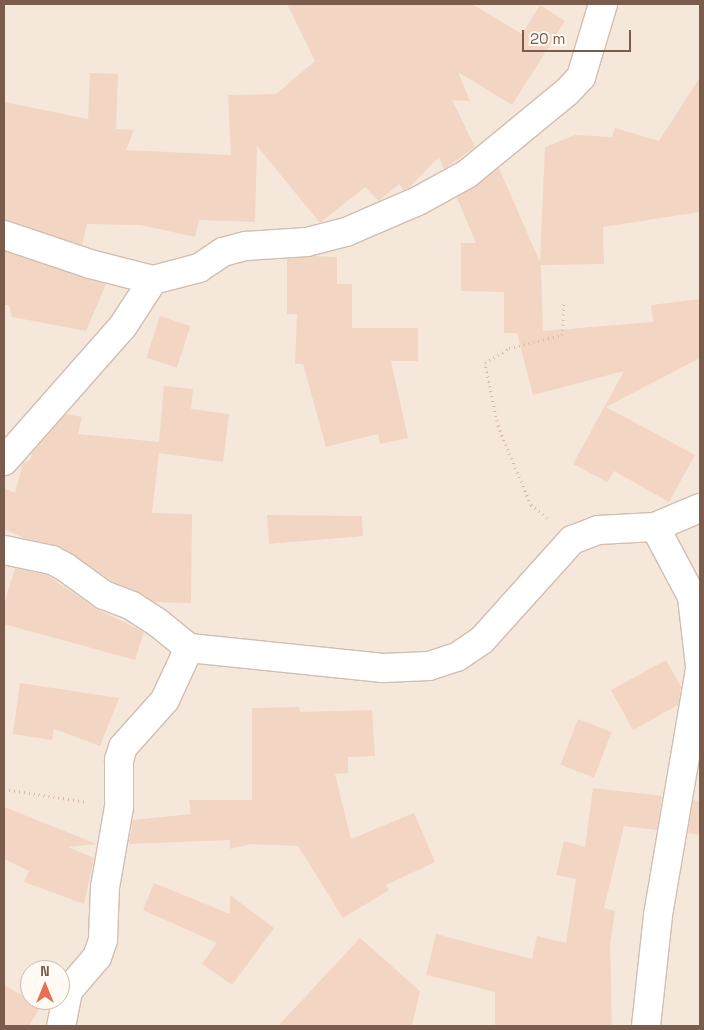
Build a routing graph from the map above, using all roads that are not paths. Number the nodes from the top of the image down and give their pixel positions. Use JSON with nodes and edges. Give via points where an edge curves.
{"nodes":[{"id":1,"x":603,"y":4,"type":"edge"},
{"id":2,"x":4,"y":235,"type":"edge"},
{"id":3,"x":153,"y":280,"type":"junction"},
{"id":4,"x":4,"y":461,"type":"edge"},
{"id":5,"x":700,"y":508,"type":"edge"},
{"id":6,"x":656,"y":527,"type":"junction"},
{"id":7,"x":4,"y":550,"type":"edge"},
{"id":8,"x":189,"y":648,"type":"junction"},
{"id":9,"x":700,"y":667,"type":"edge"},
{"id":10,"x":61,"y":1026,"type":"edge"},
{"id":11,"x":646,"y":1026,"type":"edge"}],
"edges":[{"from":1,"to":3,"type":"street","via":[[581,77],[543,114],[467,174],[418,201],[328,238],[222,252],[199,268]]},
{"from":2,"to":3,"type":"street","via":[[90,264]]},
{"from":3,"to":4,"type":"street","via":[[117,333]]},
{"from":5,"to":6,"type":"street"},
{"from":6,"to":8,"type":"street","via":[[598,530],[572,540],[482,640],[457,657],[429,666],[383,668]]},
{"from":6,"to":9,"type":"street","via":[[692,597]]},
{"from":7,"to":8,"type":"street","via":[[52,560],[65,566],[104,595],[132,606],[157,622]]},
{"from":8,"to":10,"type":"street","via":[[165,700],[123,747],[119,760],[119,806],[106,887],[102,940],[97,957],[68,991]]},
{"from":9,"to":11,"type":"street","via":[[658,915]]}]}
